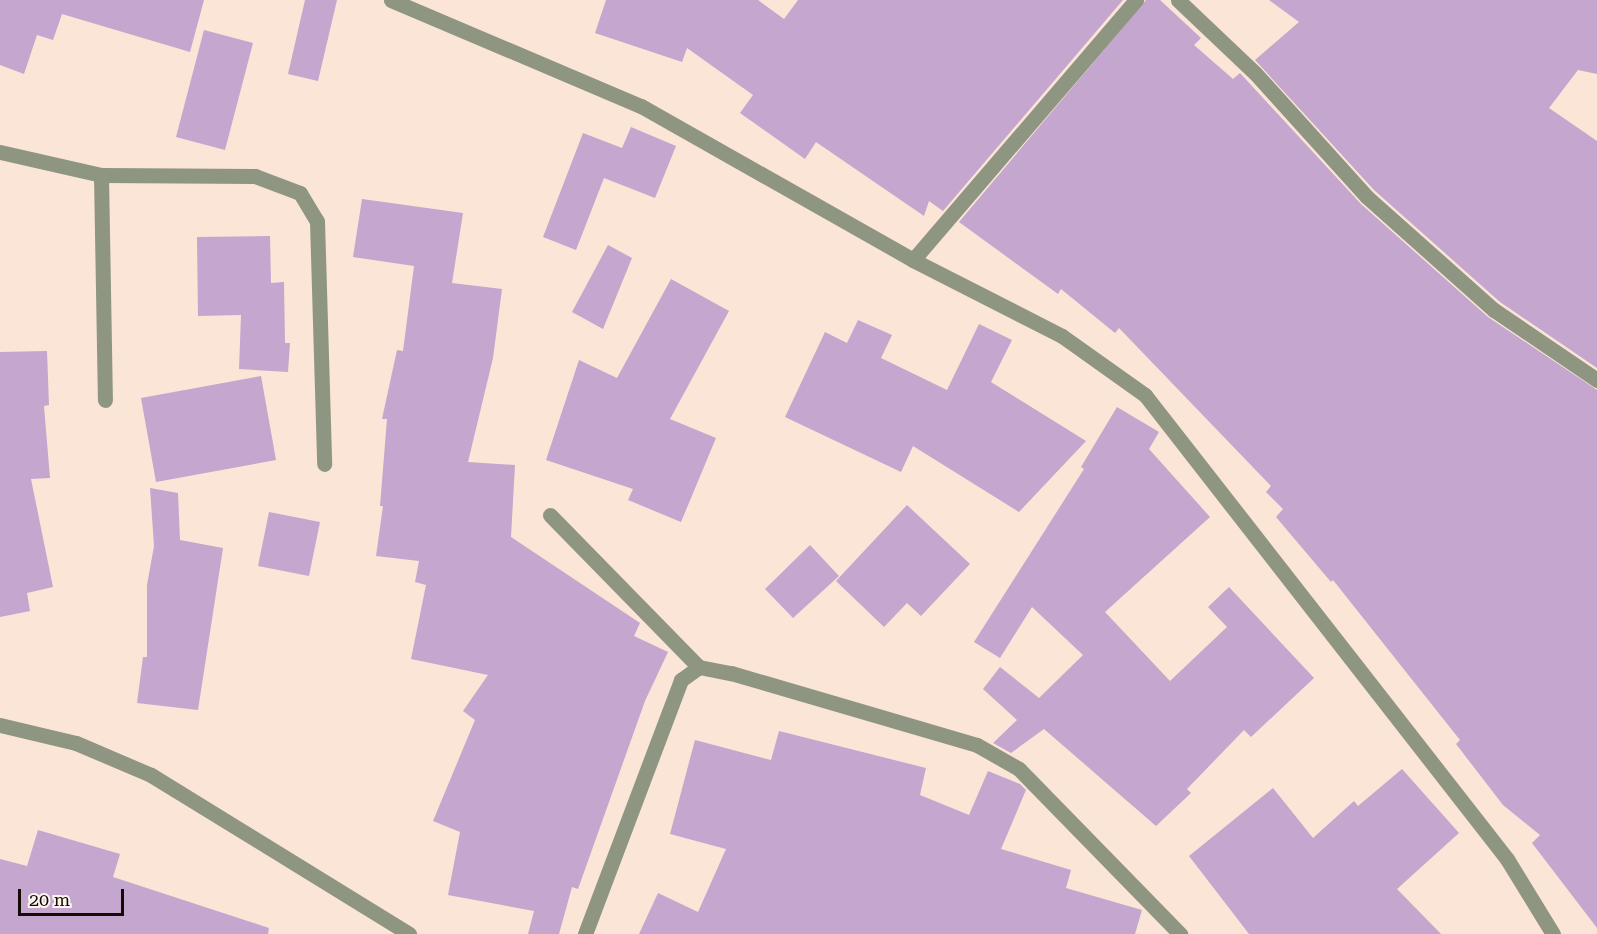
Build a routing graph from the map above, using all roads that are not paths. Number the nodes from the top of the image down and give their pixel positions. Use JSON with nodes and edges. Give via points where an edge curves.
{"nodes":[{"id":1,"x":391,"y":0,"type":"edge"},
{"id":2,"x":1136,"y":0,"type":"edge"},
{"id":3,"x":1178,"y":0,"type":"edge"},
{"id":4,"x":0,"y":152,"type":"edge"},
{"id":5,"x":101,"y":175,"type":"junction"},
{"id":6,"x":914,"y":260,"type":"junction"},
{"id":7,"x":1597,"y":380,"type":"edge"},
{"id":8,"x":105,"y":400,"type":"dead end"},
{"id":9,"x":324,"y":464,"type":"dead end"},
{"id":10,"x":550,"y":515,"type":"dead end"},
{"id":11,"x":699,"y":667,"type":"junction"},
{"id":12,"x":0,"y":725,"type":"edge"},
{"id":13,"x":409,"y":934,"type":"edge"},
{"id":14,"x":585,"y":934,"type":"edge"},
{"id":15,"x":1180,"y":934,"type":"edge"},
{"id":16,"x":1553,"y":934,"type":"edge"}],
"edges":[{"from":1,"to":6,"type":"street","via":[[642,106]]},
{"from":2,"to":6,"type":"street"},
{"from":3,"to":7,"type":"street","via":[[1255,73],[1368,197],[1494,310]]},
{"from":4,"to":5,"type":"street"},
{"from":5,"to":8,"type":"street"},
{"from":5,"to":9,"type":"street","via":[[255,176],[300,193],[317,221]]},
{"from":6,"to":16,"type":"street","via":[[1062,336],[1144,395],[1507,860]]},
{"from":10,"to":11,"type":"street"},
{"from":11,"to":14,"type":"street","via":[[681,680]]},
{"from":11,"to":15,"type":"street","via":[[731,673],[986,750],[1019,769]]},
{"from":12,"to":13,"type":"street","via":[[76,742],[151,775]]}]}
